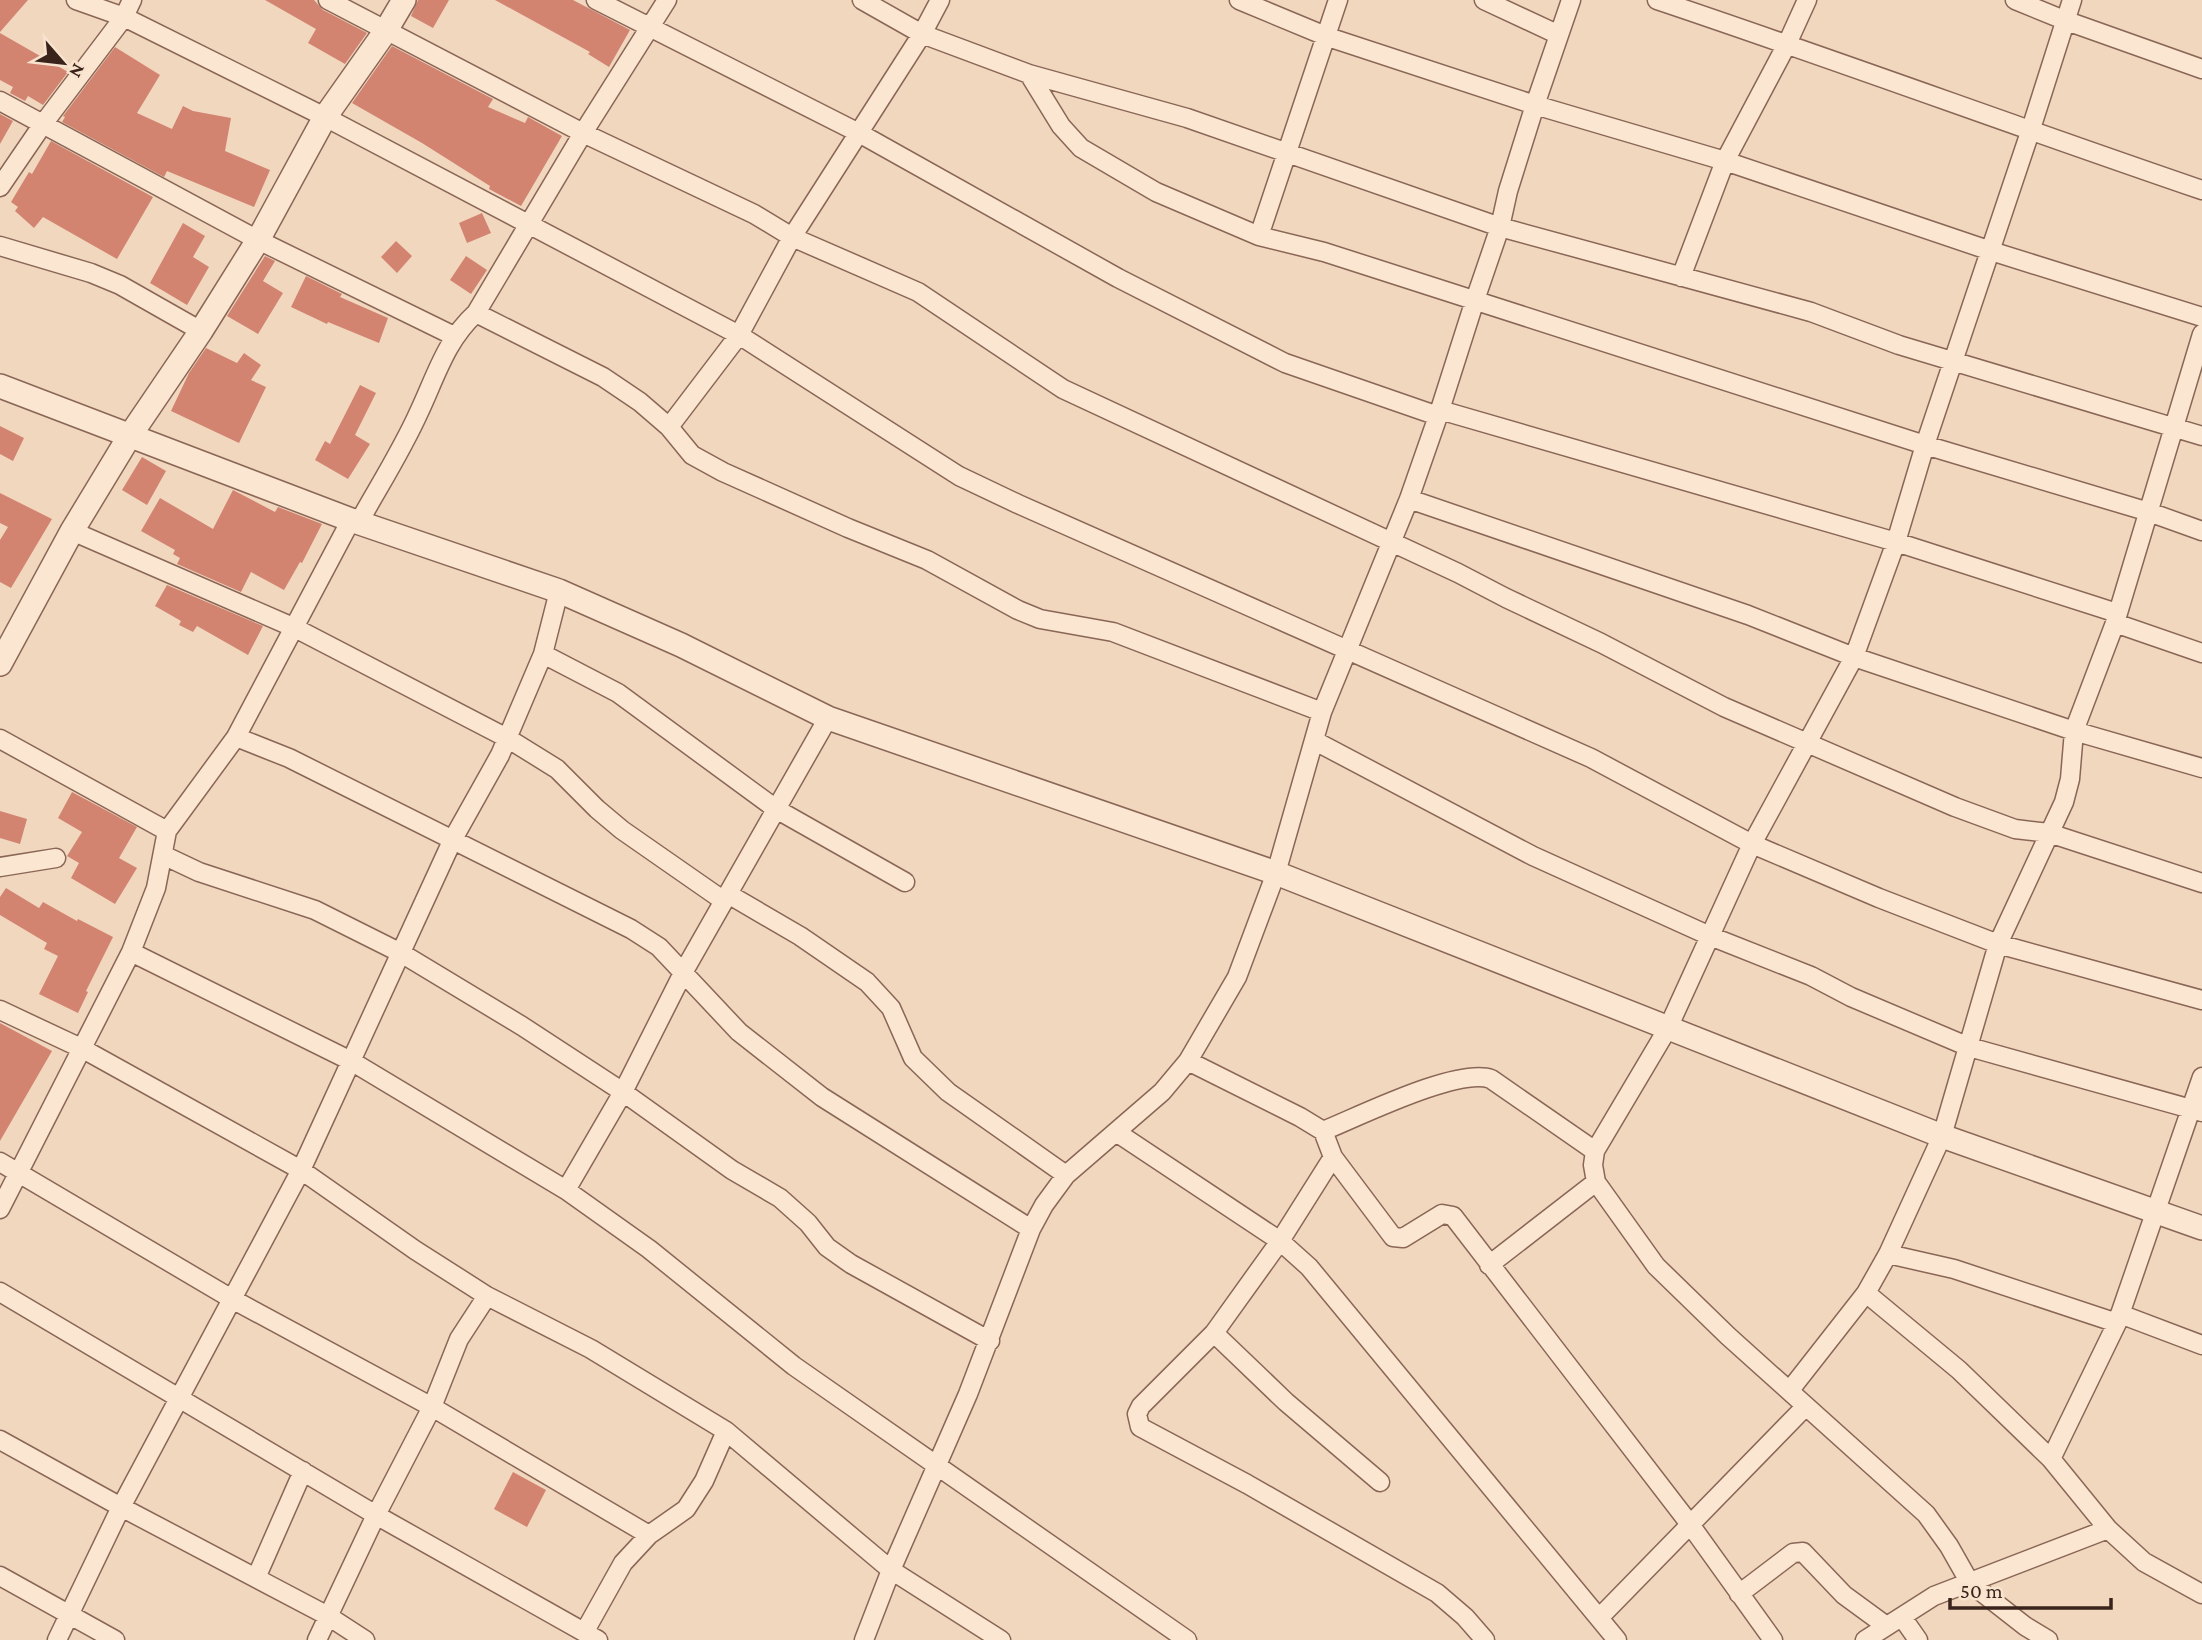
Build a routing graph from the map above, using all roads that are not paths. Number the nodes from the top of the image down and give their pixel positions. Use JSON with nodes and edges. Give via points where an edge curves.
{"nodes":[{"id":1,"x":76,"y":0,"type":"edge"},
{"id":2,"x":132,"y":0,"type":"edge"},
{"id":3,"x":328,"y":0,"type":"edge"},
{"id":4,"x":404,"y":0,"type":"edge"},
{"id":5,"x":596,"y":0,"type":"edge"},
{"id":6,"x":667,"y":0,"type":"edge"},
{"id":7,"x":862,"y":0,"type":"edge"},
{"id":8,"x":940,"y":0,"type":"edge"},
{"id":9,"x":1239,"y":0,"type":"edge"},
{"id":10,"x":1338,"y":0,"type":"edge"},
{"id":11,"x":1484,"y":0,"type":"edge"},
{"id":12,"x":1571,"y":0,"type":"edge"},
{"id":13,"x":1657,"y":0,"type":"edge"},
{"id":14,"x":1807,"y":0,"type":"edge"},
{"id":15,"x":2015,"y":0,"type":"edge"},
{"id":16,"x":2072,"y":0,"type":"edge"},
{"id":17,"x":124,"y":18,"type":"junction"},
{"id":18,"x":2064,"y":20,"type":"junction"},
{"id":19,"x":650,"y":27,"type":"junction"},
{"id":20,"x":385,"y":32,"type":"junction"},
{"id":21,"x":922,"y":34,"type":"junction"},
{"id":22,"x":1559,"y":35,"type":"junction"},
{"id":23,"x":1328,"y":37,"type":"junction"},
{"id":24,"x":1787,"y":44,"type":"junction"},
{"id":25,"x":2202,"y":69,"type":"edge"},
{"id":26,"x":1029,"y":74,"type":"junction"},
{"id":27,"x":0,"y":101,"type":"edge"},
{"id":28,"x":1535,"y":105,"type":"junction"},
{"id":29,"x":325,"y":117,"type":"junction"},
{"id":30,"x":43,"y":124,"type":"junction"},
{"id":31,"x":2030,"y":132,"type":"junction"},
{"id":32,"x":583,"y":133,"type":"junction"},
{"id":33,"x":859,"y":133,"type":"junction"},
{"id":34,"x":1286,"y":153,"type":"junction"},
{"id":35,"x":1726,"y":161,"type":"junction"},
{"id":36,"x":0,"y":187,"type":"edge"},
{"id":37,"x":2202,"y":190,"type":"edge"},
{"id":38,"x":527,"y":225,"type":"junction"},
{"id":39,"x":1500,"y":227,"type":"junction"},
{"id":40,"x":1259,"y":236,"type":"junction"},
{"id":41,"x":792,"y":237,"type":"junction"},
{"id":42,"x":258,"y":240,"type":"junction"},
{"id":43,"x":0,"y":246,"type":"edge"},
{"id":44,"x":1991,"y":251,"type":"junction"},
{"id":45,"x":1681,"y":277,"type":"junction"},
{"id":46,"x":1475,"y":300,"type":"junction"},
{"id":47,"x":476,"y":313,"type":"junction"},
{"id":48,"x":2202,"y":317,"type":"edge"},
{"id":49,"x":201,"y":331,"type":"junction"},
{"id":50,"x":2202,"y":334,"type":"edge"},
{"id":51,"x":740,"y":335,"type":"junction"},
{"id":52,"x":454,"y":336,"type":"junction"},
{"id":53,"x":1954,"y":361,"type":"junction"},
{"id":54,"x":0,"y":387,"type":"edge"},
{"id":55,"x":1439,"y":413,"type":"junction"},
{"id":56,"x":670,"y":427,"type":"junction"},
{"id":57,"x":2176,"y":427,"type":"junction"},
{"id":58,"x":2202,"y":436,"type":"edge"},
{"id":59,"x":129,"y":437,"type":"junction"},
{"id":60,"x":1925,"y":445,"type":"junction"},
{"id":61,"x":1409,"y":499,"type":"junction"},
{"id":62,"x":2149,"y":512,"type":"junction"},
{"id":63,"x":355,"y":521,"type":"junction"},
{"id":64,"x":72,"y":531,"type":"junction"},
{"id":65,"x":2202,"y":531,"type":"edge"},
{"id":66,"x":1390,"y":542,"type":"junction"},
{"id":67,"x":1896,"y":542,"type":"junction"},
{"id":68,"x":559,"y":591,"type":"junction"},
{"id":69,"x":2116,"y":618,"type":"junction"},
{"id":70,"x":295,"y":628,"type":"junction"},
{"id":71,"x":1348,"y":651,"type":"junction"},
{"id":72,"x":2202,"y":653,"type":"edge"},
{"id":73,"x":543,"y":654,"type":"junction"},
{"id":74,"x":1854,"y":657,"type":"junction"},
{"id":75,"x":0,"y":664,"type":"edge"},
{"id":76,"x":1322,"y":712,"type":"junction"},
{"id":77,"x":828,"y":718,"type":"junction"},
{"id":78,"x":2074,"y":731,"type":"junction"},
{"id":79,"x":236,"y":737,"type":"junction"},
{"id":80,"x":507,"y":738,"type":"junction"},
{"id":81,"x":0,"y":739,"type":"edge"},
{"id":82,"x":1315,"y":741,"type":"junction"},
{"id":83,"x":1807,"y":744,"type":"junction"},
{"id":84,"x":2202,"y":768,"type":"edge"},
{"id":85,"x":776,"y":809,"type":"junction"},
{"id":86,"x":167,"y":831,"type":"junction"},
{"id":87,"x":2049,"y":833,"type":"junction"},
{"id":88,"x":453,"y":839,"type":"junction"},
{"id":89,"x":1752,"y":844,"type":"junction"},
{"id":90,"x":163,"y":855,"type":"junction"},
{"id":91,"x":55,"y":858,"type":"dead end"},
{"id":92,"x":0,"y":867,"type":"edge"},
{"id":93,"x":1276,"y":873,"type":"junction"},
{"id":94,"x":905,"y":881,"type":"dead end"},
{"id":95,"x":2202,"y":883,"type":"edge"},
{"id":96,"x":726,"y":897,"type":"junction"},
{"id":97,"x":1710,"y":936,"type":"junction"},
{"id":98,"x":1998,"y":944,"type":"junction"},
{"id":99,"x":131,"y":952,"type":"junction"},
{"id":100,"x":401,"y":953,"type":"junction"},
{"id":101,"x":684,"y":971,"type":"junction"},
{"id":102,"x":2202,"y":1000,"type":"edge"},
{"id":103,"x":0,"y":1010,"type":"edge"},
{"id":104,"x":1668,"y":1028,"type":"junction"},
{"id":105,"x":1969,"y":1047,"type":"junction"},
{"id":106,"x":83,"y":1049,"type":"junction"},
{"id":107,"x":351,"y":1061,"type":"junction"},
{"id":108,"x":1188,"y":1061,"type":"junction"},
{"id":109,"x":2202,"y":1077,"type":"edge"},
{"id":110,"x":623,"y":1092,"type":"junction"},
{"id":111,"x":2197,"y":1110,"type":"edge"},
{"id":112,"x":1116,"y":1132,"type":"junction"},
{"id":113,"x":1323,"y":1132,"type":"junction"},
{"id":114,"x":1942,"y":1136,"type":"junction"},
{"id":115,"x":1595,"y":1151,"type":"junction"},
{"id":116,"x":1333,"y":1157,"type":"junction"},
{"id":117,"x":0,"y":1162,"type":"edge"},
{"id":118,"x":301,"y":1170,"type":"junction"},
{"id":119,"x":19,"y":1172,"type":"junction"},
{"id":120,"x":1066,"y":1175,"type":"junction"},
{"id":121,"x":1596,"y":1182,"type":"junction"},
{"id":122,"x":566,"y":1190,"type":"junction"},
{"id":123,"x":0,"y":1209,"type":"edge"},
{"id":124,"x":2156,"y":1212,"type":"junction"},
{"id":125,"x":2202,"y":1228,"type":"edge"},
{"id":126,"x":1031,"y":1229,"type":"junction"},
{"id":127,"x":1280,"y":1241,"type":"junction"},
{"id":128,"x":1888,"y":1254,"type":"junction"},
{"id":129,"x":1489,"y":1265,"type":"junction"},
{"id":130,"x":0,"y":1292,"type":"edge"},
{"id":131,"x":1866,"y":1293,"type":"junction"},
{"id":132,"x":487,"y":1296,"type":"junction"},
{"id":133,"x":232,"y":1298,"type":"junction"},
{"id":134,"x":2119,"y":1319,"type":"junction"},
{"id":135,"x":1214,"y":1334,"type":"junction"},
{"id":136,"x":990,"y":1341,"type":"junction"},
{"id":137,"x":2202,"y":1345,"type":"edge"},
{"id":138,"x":1790,"y":1390,"type":"junction"},
{"id":139,"x":179,"y":1397,"type":"junction"},
{"id":140,"x":432,"y":1407,"type":"junction"},
{"id":141,"x":1805,"y":1407,"type":"junction"},
{"id":142,"x":726,"y":1431,"type":"junction"},
{"id":143,"x":0,"y":1440,"type":"edge"},
{"id":144,"x":2051,"y":1459,"type":"junction"},
{"id":145,"x":938,"y":1466,"type":"junction"},
{"id":146,"x":303,"y":1471,"type":"junction"},
{"id":147,"x":1380,"y":1482,"type":"dead end"},
{"id":148,"x":121,"y":1507,"type":"junction"},
{"id":149,"x":376,"y":1515,"type":"junction"},
{"id":150,"x":1689,"y":1523,"type":"junction"},
{"id":151,"x":2108,"y":1529,"type":"junction"},
{"id":152,"x":649,"y":1535,"type":"junction"},
{"id":153,"x":891,"y":1570,"type":"junction"},
{"id":154,"x":0,"y":1576,"type":"edge"},
{"id":155,"x":256,"y":1578,"type":"junction"},
{"id":156,"x":1970,"y":1583,"type":"junction"},
{"id":157,"x":1739,"y":1594,"type":"junction"},
{"id":158,"x":2202,"y":1594,"type":"edge"},
{"id":159,"x":69,"y":1615,"type":"junction"},
{"id":160,"x":328,"y":1616,"type":"junction"},
{"id":161,"x":1902,"y":1616,"type":"junction"},
{"id":162,"x":1598,"y":1618,"type":"junction"},
{"id":163,"x":1885,"y":1626,"type":"junction"},
{"id":164,"x":591,"y":1635,"type":"edge"},
{"id":165,"x":57,"y":1640,"type":"edge"},
{"id":166,"x":115,"y":1640,"type":"edge"},
{"id":167,"x":317,"y":1640,"type":"edge"},
{"id":168,"x":365,"y":1640,"type":"edge"},
{"id":169,"x":864,"y":1640,"type":"edge"},
{"id":170,"x":1001,"y":1640,"type":"edge"},
{"id":171,"x":1187,"y":1640,"type":"edge"},
{"id":172,"x":1485,"y":1640,"type":"edge"},
{"id":173,"x":1617,"y":1640,"type":"edge"},
{"id":174,"x":1773,"y":1640,"type":"edge"},
{"id":175,"x":1865,"y":1640,"type":"edge"},
{"id":176,"x":1919,"y":1640,"type":"edge"},
{"id":177,"x":2048,"y":1640,"type":"edge"}],
"edges":[{"from":1,"to":17,"type":"street"},
{"from":2,"to":17,"type":"street"},
{"from":3,"to":20,"type":"street"},
{"from":4,"to":20,"type":"street"},
{"from":5,"to":19,"type":"street"},
{"from":6,"to":19,"type":"street"},
{"from":7,"to":21,"type":"street"},
{"from":8,"to":21,"type":"street"},
{"from":9,"to":23,"type":"street"},
{"from":10,"to":23,"type":"street"},
{"from":11,"to":22,"type":"street"},
{"from":12,"to":22,"type":"street"},
{"from":13,"to":24,"type":"street"},
{"from":14,"to":24,"type":"street"},
{"from":15,"to":18,"type":"street"},
{"from":16,"to":18,"type":"street"},
{"from":17,"to":29,"type":"street"},
{"from":17,"to":30,"type":"street"},
{"from":18,"to":25,"type":"street"},
{"from":18,"to":31,"type":"street"},
{"from":19,"to":32,"type":"street"},
{"from":19,"to":33,"type":"street"},
{"from":20,"to":29,"type":"street"},
{"from":20,"to":32,"type":"street"},
{"from":21,"to":26,"type":"street"},
{"from":21,"to":33,"type":"street"},
{"from":22,"to":28,"type":"street"},
{"from":23,"to":28,"type":"street"},
{"from":23,"to":34,"type":"street"},
{"from":24,"to":31,"type":"street"},
{"from":24,"to":35,"type":"street"},
{"from":26,"to":34,"type":"street","via":[[1187,118]]},
{"from":26,"to":40,"type":"street","via":[[1061,126],[1081,148],[1156,192]]},
{"from":27,"to":30,"type":"street"},
{"from":28,"to":35,"type":"street"},
{"from":28,"to":39,"type":"street"},
{"from":29,"to":38,"type":"street"},
{"from":29,"to":42,"type":"street"},
{"from":30,"to":36,"type":"street"},
{"from":30,"to":42,"type":"street"},
{"from":31,"to":37,"type":"street"},
{"from":31,"to":44,"type":"street"},
{"from":32,"to":38,"type":"street"},
{"from":32,"to":41,"type":"street","via":[[754,214]]},
{"from":33,"to":41,"type":"street"},
{"from":33,"to":55,"type":"street","via":[[1118,278],[1285,363]]},
{"from":34,"to":39,"type":"street"},
{"from":34,"to":40,"type":"street"},
{"from":35,"to":44,"type":"street"},
{"from":35,"to":45,"type":"street"},
{"from":38,"to":47,"type":"street"},
{"from":38,"to":51,"type":"street"},
{"from":39,"to":45,"type":"street"},
{"from":39,"to":46,"type":"street"},
{"from":40,"to":46,"type":"street"},
{"from":41,"to":51,"type":"street"},
{"from":41,"to":66,"type":"street","via":[[918,292],[1063,389]]},
{"from":42,"to":49,"type":"street"},
{"from":42,"to":52,"type":"street"},
{"from":43,"to":49,"type":"street","via":[[120,285]]},
{"from":44,"to":48,"type":"street"},
{"from":44,"to":53,"type":"street"},
{"from":45,"to":53,"type":"street","via":[[1811,312]]},
{"from":46,"to":55,"type":"street"},
{"from":46,"to":60,"type":"street"},
{"from":47,"to":52,"type":"street"},
{"from":47,"to":56,"type":"street","via":[[603,377]]},
{"from":49,"to":59,"type":"street"},
{"from":50,"to":57,"type":"street"},
{"from":51,"to":56,"type":"street"},
{"from":51,"to":71,"type":"street","via":[[959,476]]},
{"from":52,"to":63,"type":"street","via":[[419,412]]},
{"from":53,"to":57,"type":"street"},
{"from":53,"to":60,"type":"street"},
{"from":54,"to":59,"type":"street"},
{"from":55,"to":61,"type":"street"},
{"from":55,"to":67,"type":"street"},
{"from":56,"to":76,"type":"street","via":[[692,455],[723,472],[927,560],[1018,610],[1040,619],[1113,632]]},
{"from":57,"to":58,"type":"street"},
{"from":57,"to":62,"type":"street"},
{"from":59,"to":63,"type":"street"},
{"from":59,"to":64,"type":"street"},
{"from":60,"to":62,"type":"street"},
{"from":60,"to":67,"type":"street"},
{"from":61,"to":66,"type":"street"},
{"from":61,"to":74,"type":"street","via":[[1748,615]]},
{"from":62,"to":65,"type":"street"},
{"from":62,"to":69,"type":"street"},
{"from":63,"to":68,"type":"street"},
{"from":63,"to":70,"type":"street"},
{"from":64,"to":70,"type":"street"},
{"from":64,"to":75,"type":"street"},
{"from":66,"to":71,"type":"street"},
{"from":66,"to":83,"type":"street"},
{"from":67,"to":69,"type":"street"},
{"from":67,"to":74,"type":"street"},
{"from":68,"to":73,"type":"street"},
{"from":68,"to":77,"type":"street"},
{"from":69,"to":72,"type":"street"},
{"from":69,"to":78,"type":"street"},
{"from":70,"to":79,"type":"street"},
{"from":70,"to":80,"type":"street"},
{"from":71,"to":76,"type":"street"},
{"from":71,"to":89,"type":"street","via":[[1591,758]]},
{"from":73,"to":80,"type":"street"},
{"from":73,"to":85,"type":"street","via":[[618,693]]},
{"from":74,"to":78,"type":"street"},
{"from":74,"to":83,"type":"street"},
{"from":76,"to":82,"type":"street"},
{"from":77,"to":85,"type":"street"},
{"from":77,"to":93,"type":"street"},
{"from":78,"to":84,"type":"street"},
{"from":78,"to":87,"type":"street","via":[[2070,779]]},
{"from":79,"to":86,"type":"street"},
{"from":79,"to":88,"type":"street","via":[[289,758]]},
{"from":80,"to":88,"type":"street"},
{"from":80,"to":96,"type":"street","via":[[557,769],[622,830]]},
{"from":81,"to":86,"type":"street"},
{"from":82,"to":93,"type":"street"},
{"from":82,"to":97,"type":"street","via":[[1533,856]]},
{"from":83,"to":87,"type":"street","via":[[2003,825]]},
{"from":83,"to":89,"type":"street"},
{"from":85,"to":94,"type":"street"},
{"from":85,"to":96,"type":"street"},
{"from":86,"to":90,"type":"street"},
{"from":87,"to":95,"type":"street"},
{"from":87,"to":98,"type":"street"},
{"from":88,"to":100,"type":"street"},
{"from":88,"to":101,"type":"street","via":[[631,929]]},
{"from":89,"to":97,"type":"street"},
{"from":89,"to":98,"type":"street"},
{"from":90,"to":99,"type":"street","via":[[156,888]]},
{"from":90,"to":100,"type":"street","via":[[199,872],[315,910]]},
{"from":91,"to":92,"type":"street"},
{"from":93,"to":104,"type":"street"},
{"from":93,"to":108,"type":"street","via":[[1237,977]]},
{"from":96,"to":101,"type":"street"},
{"from":96,"to":120,"type":"street","via":[[800,936],[867,982],[891,1009],[913,1058],[939,1083]]},
{"from":97,"to":104,"type":"street"},
{"from":97,"to":105,"type":"street"},
{"from":98,"to":102,"type":"street"},
{"from":98,"to":105,"type":"street"},
{"from":99,"to":106,"type":"street"},
{"from":99,"to":107,"type":"street"},
{"from":100,"to":107,"type":"street"},
{"from":100,"to":110,"type":"street"},
{"from":101,"to":110,"type":"street"},
{"from":101,"to":126,"type":"street","via":[[739,1032],[822,1097]]},
{"from":103,"to":106,"type":"street"},
{"from":104,"to":114,"type":"street"},
{"from":104,"to":115,"type":"street"},
{"from":105,"to":111,"type":"street"},
{"from":105,"to":114,"type":"street"},
{"from":106,"to":118,"type":"street"},
{"from":106,"to":119,"type":"street"},
{"from":107,"to":118,"type":"street"},
{"from":107,"to":122,"type":"street"},
{"from":108,"to":112,"type":"street","via":[[1162,1092]]},
{"from":108,"to":113,"type":"street"},
{"from":109,"to":111,"type":"street"},
{"from":110,"to":122,"type":"street"},
{"from":110,"to":136,"type":"street","via":[[780,1198],[827,1247],[851,1264]]},
{"from":111,"to":124,"type":"street"},
{"from":112,"to":120,"type":"street"},
{"from":112,"to":127,"type":"street"},
{"from":113,"to":115,"type":"street","via":[[1432,1087],[1482,1076]]},
{"from":113,"to":116,"type":"street"},
{"from":114,"to":124,"type":"street"},
{"from":114,"to":128,"type":"street"},
{"from":115,"to":121,"type":"street"},
{"from":116,"to":127,"type":"street"},
{"from":116,"to":129,"type":"street","via":[[1393,1237],[1403,1238],[1442,1214],[1453,1216]]},
{"from":117,"to":119,"type":"street"},
{"from":118,"to":132,"type":"street"},
{"from":118,"to":133,"type":"street"},
{"from":119,"to":123,"type":"street"},
{"from":119,"to":133,"type":"street"},
{"from":120,"to":126,"type":"street"},
{"from":121,"to":129,"type":"street"},
{"from":121,"to":138,"type":"street","via":[[1656,1266]]},
{"from":122,"to":145,"type":"street","via":[[649,1249],[794,1366]]},
{"from":124,"to":125,"type":"street"},
{"from":124,"to":134,"type":"street"},
{"from":126,"to":136,"type":"street"},
{"from":127,"to":135,"type":"street"},
{"from":127,"to":162,"type":"street","via":[[1348,1312]]},
{"from":128,"to":131,"type":"street"},
{"from":128,"to":134,"type":"street"},
{"from":129,"to":150,"type":"street"},
{"from":130,"to":139,"type":"street"},
{"from":131,"to":138,"type":"street"},
{"from":131,"to":144,"type":"street","via":[[1959,1370]]},
{"from":132,"to":140,"type":"street","via":[[459,1339]]},
{"from":132,"to":142,"type":"street","via":[[590,1349]]},
{"from":133,"to":139,"type":"street"},
{"from":133,"to":140,"type":"street"},
{"from":134,"to":137,"type":"street"},
{"from":134,"to":144,"type":"street"},
{"from":135,"to":147,"type":"street"},
{"from":135,"to":172,"type":"street","via":[[1141,1406],[1137,1414],[1140,1427],[1437,1593]]},
{"from":136,"to":145,"type":"street"},
{"from":138,"to":141,"type":"street"},
{"from":139,"to":146,"type":"street"},
{"from":139,"to":148,"type":"street"},
{"from":140,"to":149,"type":"street"},
{"from":140,"to":152,"type":"street"},
{"from":141,"to":150,"type":"street"},
{"from":141,"to":156,"type":"street","via":[[1926,1514]]},
{"from":142,"to":152,"type":"street","via":[[686,1509]]},
{"from":142,"to":153,"type":"street"},
{"from":143,"to":148,"type":"street"},
{"from":144,"to":151,"type":"street"},
{"from":145,"to":153,"type":"street"},
{"from":145,"to":171,"type":"street"},
{"from":146,"to":149,"type":"street"},
{"from":146,"to":155,"type":"street"},
{"from":148,"to":155,"type":"street"},
{"from":148,"to":159,"type":"street"},
{"from":149,"to":160,"type":"street"},
{"from":149,"to":164,"type":"street"},
{"from":150,"to":157,"type":"street"},
{"from":150,"to":162,"type":"street"},
{"from":151,"to":156,"type":"street"},
{"from":151,"to":158,"type":"street","via":[[2144,1562]]},
{"from":152,"to":164,"type":"street","via":[[623,1563]]},
{"from":153,"to":169,"type":"street"},
{"from":153,"to":170,"type":"street"},
{"from":154,"to":159,"type":"street"},
{"from":155,"to":160,"type":"street"},
{"from":156,"to":161,"type":"street","via":[[1934,1596]]},
{"from":156,"to":177,"type":"street"},
{"from":157,"to":163,"type":"street","via":[[1793,1553],[1803,1552],[1844,1595]]},
{"from":157,"to":174,"type":"street"},
{"from":159,"to":165,"type":"street"},
{"from":159,"to":166,"type":"street"},
{"from":160,"to":167,"type":"street"},
{"from":160,"to":168,"type":"street"},
{"from":161,"to":163,"type":"street"},
{"from":161,"to":176,"type":"street"},
{"from":162,"to":173,"type":"street"},
{"from":163,"to":175,"type":"street"}]}
